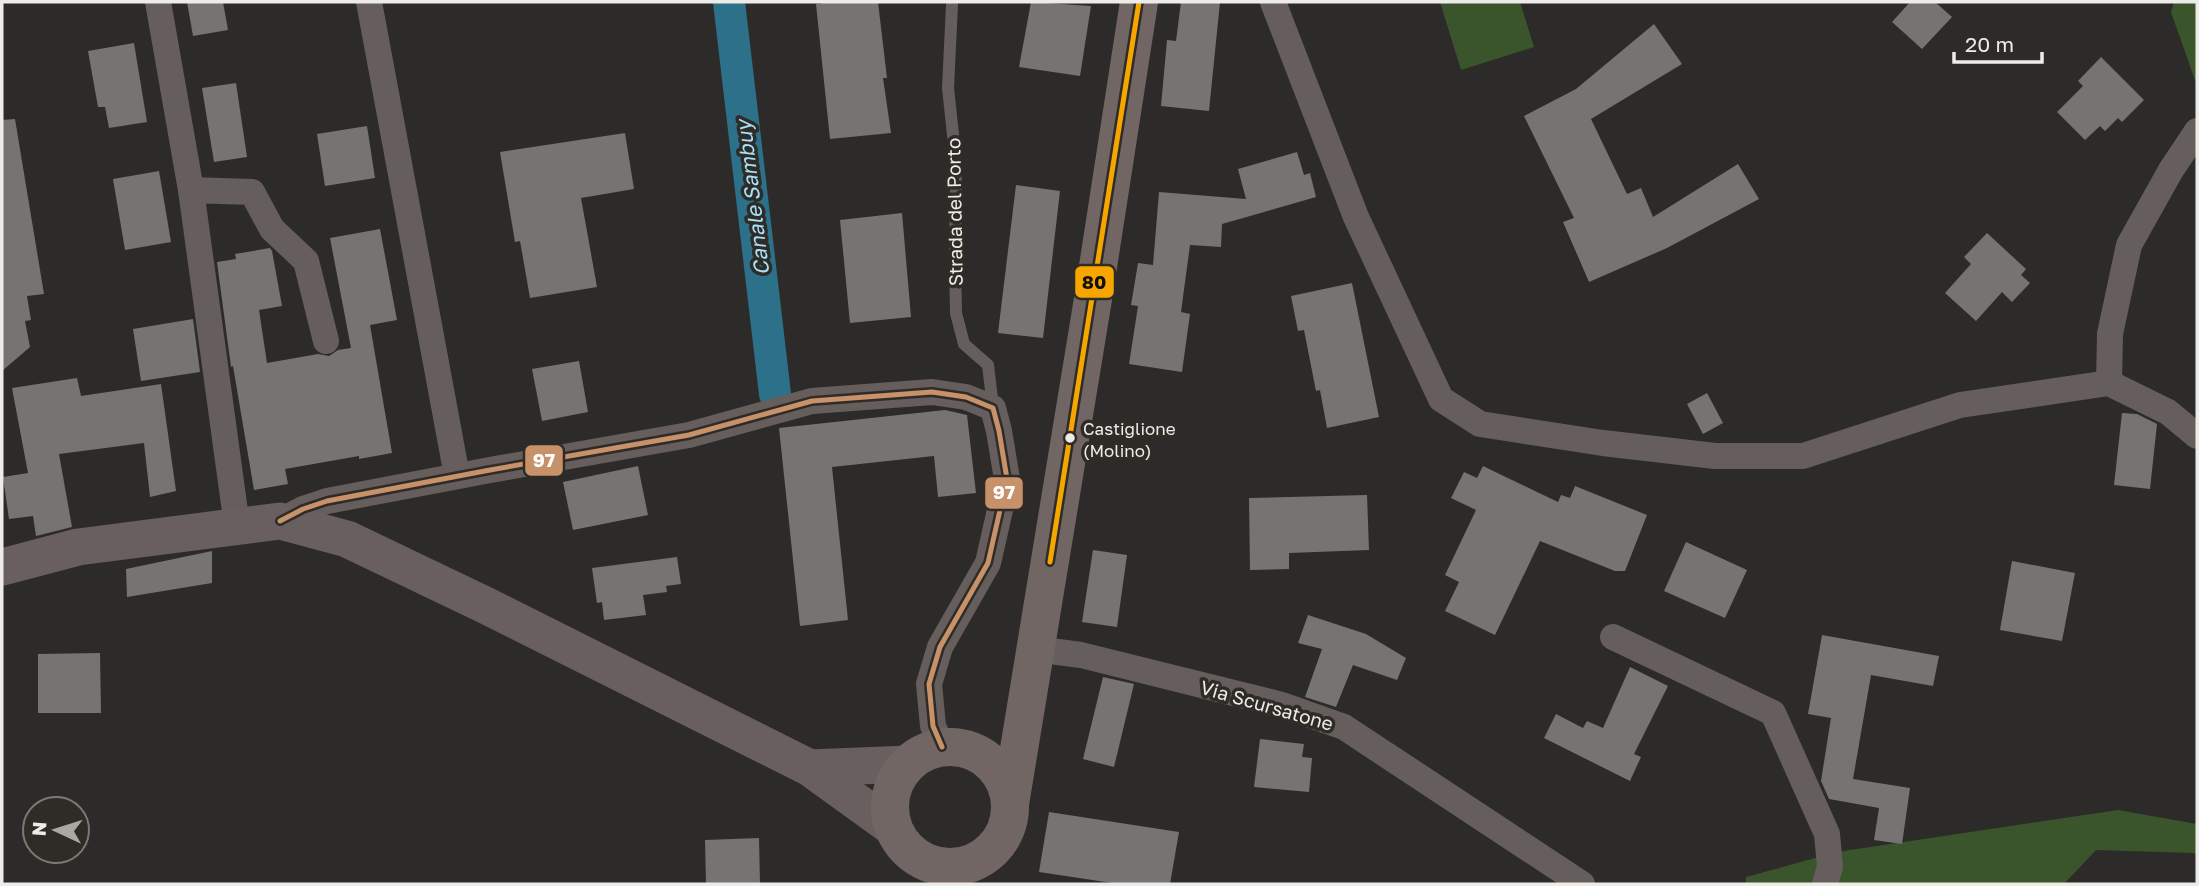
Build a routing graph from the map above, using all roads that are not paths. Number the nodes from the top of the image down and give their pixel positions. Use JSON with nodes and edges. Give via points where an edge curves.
{"nodes":[{"id":1,"x":158,"y":2,"type":"edge"},
{"id":2,"x":369,"y":2,"type":"edge"},
{"id":3,"x":1139,"y":2,"type":"edge"},
{"id":4,"x":1273,"y":2,"type":"edge"},
{"id":5,"x":952,"y":5,"type":"dead end"},
{"id":6,"x":2197,"y":131,"type":"edge"},
{"id":7,"x":191,"y":190,"type":"junction"},
{"id":8,"x":326,"y":341,"type":"dead end"},
{"id":9,"x":2109,"y":383,"type":"junction"},
{"id":10,"x":993,"y":408,"type":"junction"},
{"id":11,"x":2197,"y":436,"type":"edge"},
{"id":12,"x":457,"y":476,"type":"junction"},
{"id":13,"x":280,"y":521,"type":"junction"},
{"id":14,"x":237,"y":526,"type":"junction"},
{"id":15,"x":2,"y":567,"type":"edge"},
{"id":16,"x":1613,"y":637,"type":"dead end"},
{"id":17,"x":1032,"y":667,"type":"junction"},
{"id":18,"x":942,"y":747,"type":"junction"},
{"id":19,"x":981,"y":755,"type":"junction"},
{"id":20,"x":908,"y":764,"type":"junction"},
{"id":21,"x":810,"y":768,"type":"junction"},
{"id":22,"x":1010,"y":804,"type":"junction"},
{"id":23,"x":893,"y":828,"type":"junction"},
{"id":24,"x":987,"y":869,"type":"edge"},
{"id":25,"x":940,"y":875,"type":"edge"},
{"id":26,"x":1582,"y":884,"type":"edge"},
{"id":27,"x":1825,"y":884,"type":"edge"}],
"edges":[{"from":1,"to":7,"type":"street"},
{"from":2,"to":12,"type":"street"},
{"from":3,"to":17,"type":"main road"},
{"from":4,"to":9,"type":"street","via":[[1356,217],[1441,399],[1479,424],[1715,456],[1803,456],[1960,405]]},
{"from":5,"to":10,"type":"lane","name":"Strada del Porto","via":[[948,88],[956,185],[957,313],[964,344],[988,365]]},
{"from":6,"to":9,"type":"street","via":[[2129,245],[2110,334]]},
{"from":7,"to":8,"type":"street","via":[[252,192],[272,229],[306,261]]},
{"from":7,"to":14,"type":"street"},
{"from":9,"to":11,"type":"street","via":[[2168,412]]},
{"from":10,"to":12,"type":"street","via":[[966,397],[932,392],[812,401],[689,435]]},
{"from":10,"to":18,"type":"street","name":"Strada del Porto","via":[[1007,479],[988,563],[940,647],[929,684],[933,726]]},
{"from":12,"to":13,"type":"street","via":[[327,501]]},
{"from":13,"to":14,"type":"main road"},
{"from":13,"to":21,"type":"main road","via":[[347,539]]},
{"from":14,"to":15,"type":"main road","via":[[78,547]]},
{"from":16,"to":27,"type":"street","via":[[1773,713],[1827,834],[1830,867]]},
{"from":17,"to":19,"type":"main road","via":[[1013,711]]},
{"from":17,"to":22,"type":"main road"},
{"from":17,"to":26,"type":"street","name":"Via Scursatone","via":[[1081,655],[1282,705],[1344,727]]},
{"from":18,"to":19,"type":"main road"},
{"from":18,"to":20,"type":"main road"},
{"from":19,"to":22,"type":"main road","via":[[1006,784]]},
{"from":20,"to":21,"type":"main road"},
{"from":20,"to":23,"type":"main road","via":[[891,793]]},
{"from":21,"to":23,"type":"main road"},
{"from":22,"to":24,"type":"main road","via":[[1008,822]]},
{"from":23,"to":25,"type":"main road","via":[[903,845]]},
{"from":24,"to":25,"type":"main road","via":[[972,863]]}]}
